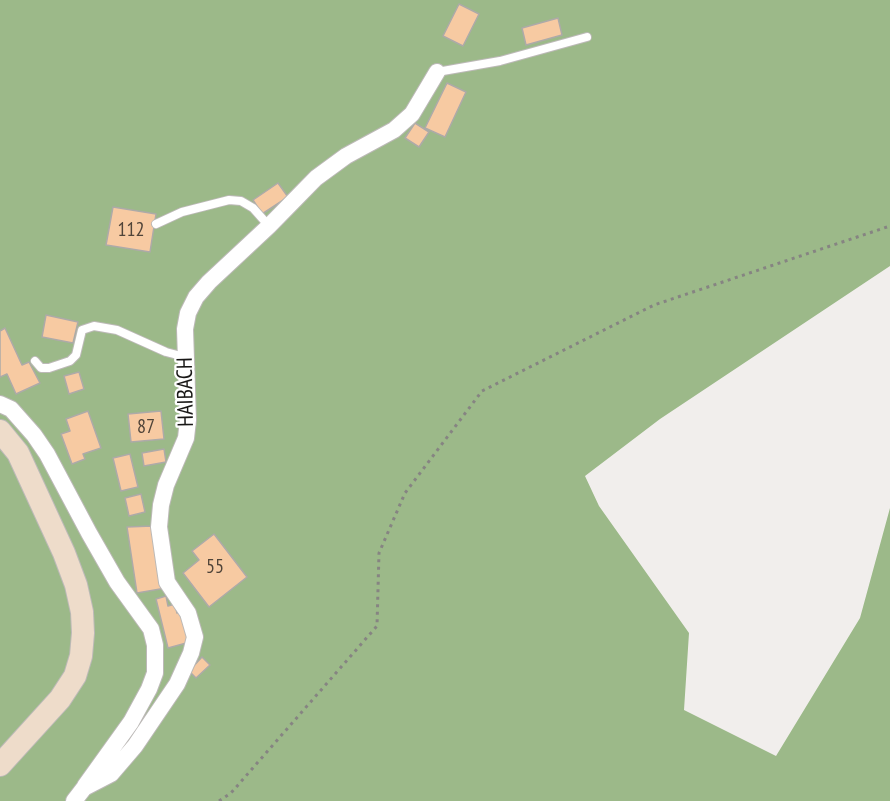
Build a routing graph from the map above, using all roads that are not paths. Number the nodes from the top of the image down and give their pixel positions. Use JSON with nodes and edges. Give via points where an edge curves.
{"nodes":[{"id":1,"x":586,"y":37,"type":"dead end"},
{"id":2,"x":437,"y":72,"type":"joint"},
{"id":3,"x":156,"y":224,"type":"dead end"},
{"id":4,"x":269,"y":226,"type":"junction"},
{"id":5,"x":185,"y":357,"type":"junction"},
{"id":6,"x":35,"y":361,"type":"dead end"},
{"id":7,"x":0,"y":404,"type":"edge"},
{"id":8,"x":0,"y":431,"type":"edge"},
{"id":9,"x":0,"y":765,"type":"edge"},
{"id":10,"x":79,"y":794,"type":"edge"}],
"edges":[{"from":1,"to":2,"type":"lane","via":[[500,61]]},
{"from":2,"to":4,"type":"street","name":"HAIBACH","via":[[412,114],[394,130],[331,165]]},
{"from":3,"to":4,"type":"lane","via":[[182,212],[229,200],[242,201]]},
{"from":4,"to":5,"type":"street","name":"HAIBACH","via":[[196,297],[186,321]]},
{"from":5,"to":6,"type":"lane","via":[[117,330],[94,326],[82,330],[76,355],[70,361],[49,368],[41,368]]},
{"from":5,"to":10,"type":"street","name":"HAIBACH","via":[[186,438],[166,485],[159,527],[167,582],[188,613],[195,637],[177,684],[135,746],[111,774]]},
{"from":7,"to":10,"type":"street","via":[[11,409],[47,454],[88,533],[150,629],[155,645],[155,673],[149,689],[131,722]]},
{"from":8,"to":9,"type":"main road","via":[[18,453],[64,553],[76,585],[83,633],[75,676],[60,699]]}]}
